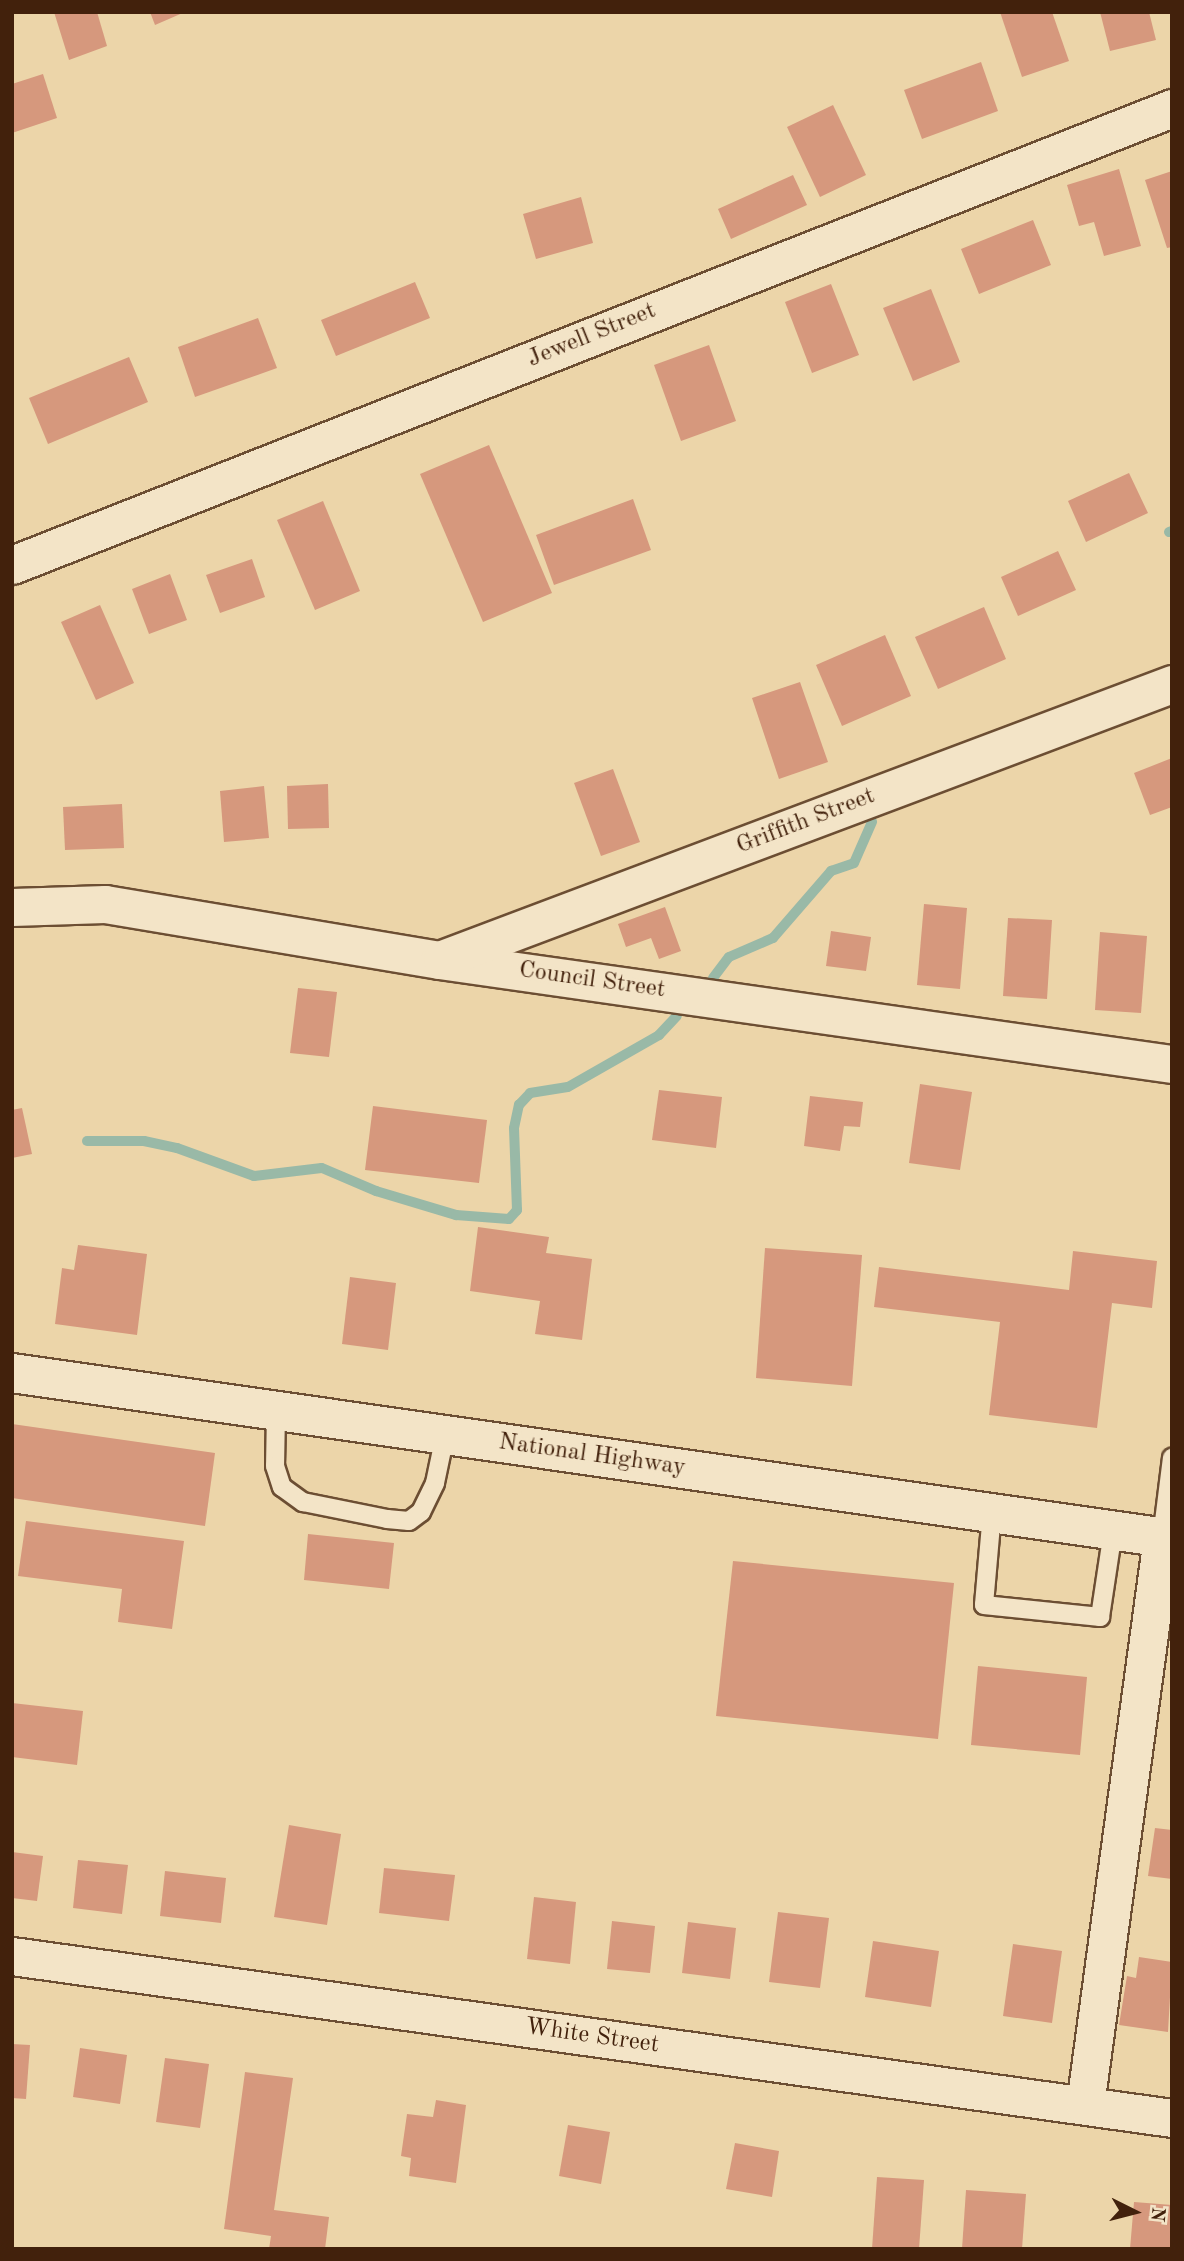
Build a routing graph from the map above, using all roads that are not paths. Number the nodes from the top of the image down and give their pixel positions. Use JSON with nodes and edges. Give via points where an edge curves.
{"nodes":[{"id":1,"x":1172,"y":108,"type":"edge"},
{"id":2,"x":12,"y":565,"type":"edge"},
{"id":3,"x":1172,"y":684,"type":"edge"},
{"id":4,"x":12,"y":907,"type":"edge"},
{"id":5,"x":439,"y":960,"type":"junction"},
{"id":6,"x":1172,"y":1064,"type":"edge"},
{"id":7,"x":12,"y":1373,"type":"edge"},
{"id":8,"x":276,"y":1411,"type":"junction"},
{"id":9,"x":445,"y":1435,"type":"junction"},
{"id":10,"x":1172,"y":1458,"type":"edge"},
{"id":11,"x":992,"y":1513,"type":"junction"},
{"id":12,"x":1113,"y":1531,"type":"junction"},
{"id":13,"x":1167,"y":1539,"type":"edge"},
{"id":14,"x":12,"y":1956,"type":"edge"},
{"id":15,"x":1086,"y":2105,"type":"junction"},
{"id":16,"x":1172,"y":2118,"type":"edge"}],
"edges":[{"from":1,"to":2,"type":"street","name":"Jewell Street"},
{"from":3,"to":5,"type":"street","name":"Griffith Street"},
{"from":4,"to":5,"type":"street","name":"Council Street","via":[[105,904]]},
{"from":5,"to":6,"type":"street","name":"Council Street"},
{"from":7,"to":8,"type":"main road","name":"National Highway"},
{"from":8,"to":9,"type":"main road","name":"National Highway"},
{"from":8,"to":9,"type":"lane","via":[[275,1466],[282,1488],[303,1502],[387,1519],[409,1521],[421,1512],[435,1483]]},
{"from":9,"to":11,"type":"main road","name":"National Highway"},
{"from":10,"to":13,"type":"lane"},
{"from":11,"to":12,"type":"main road","name":"National Highway"},
{"from":11,"to":12,"type":"lane","via":[[984,1605],[1100,1617]]},
{"from":12,"to":13,"type":"main road","name":"National Highway"},
{"from":13,"to":15,"type":"street"},
{"from":14,"to":15,"type":"street","name":"White Street"},
{"from":15,"to":16,"type":"street","name":"White Street"}]}
